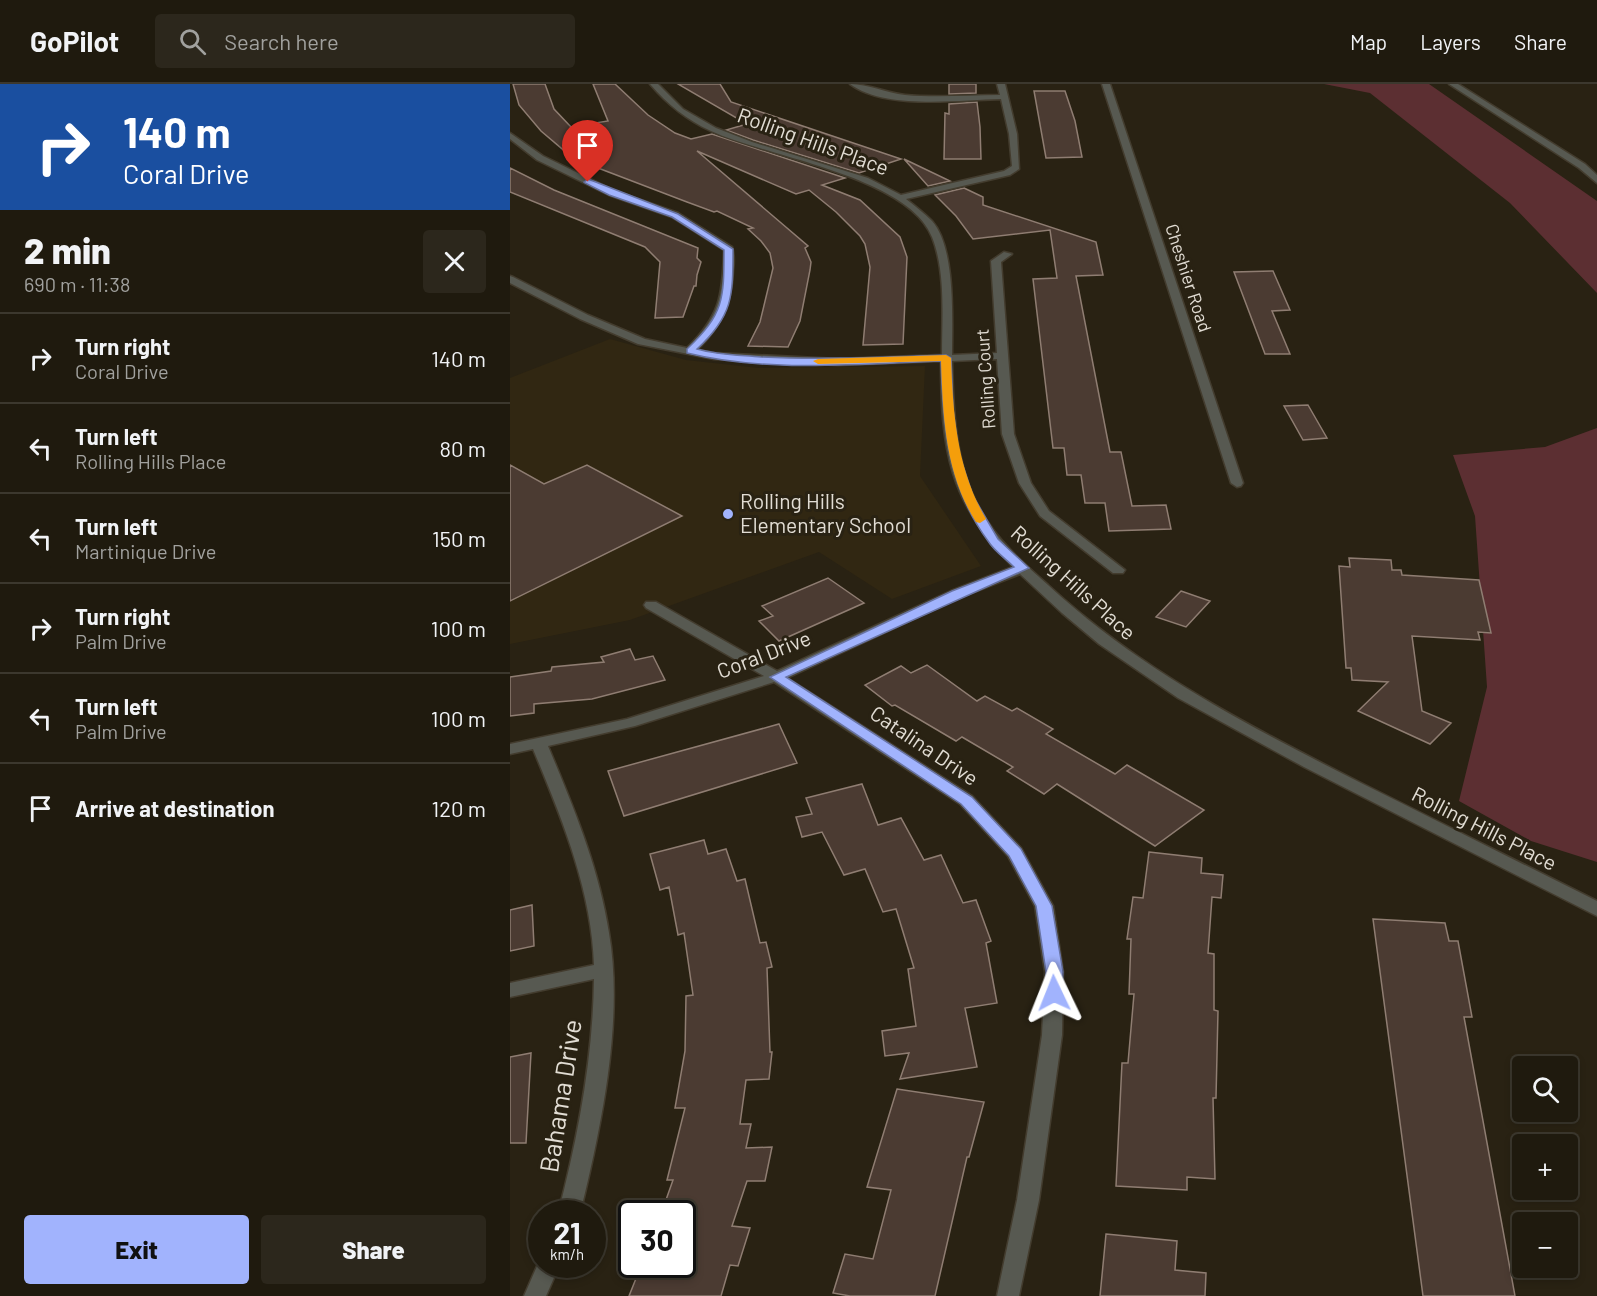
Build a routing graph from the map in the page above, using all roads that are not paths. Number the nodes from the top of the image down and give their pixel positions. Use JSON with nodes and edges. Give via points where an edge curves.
{"nodes":[{"id":1,"x":654,"y":84,"type":"edge"},
{"id":2,"x":854,"y":84,"type":"edge"},
{"id":3,"x":1002,"y":84,"type":"edge"},
{"id":4,"x":1106,"y":84,"type":"edge"},
{"id":5,"x":1453,"y":84,"type":"edge"},
{"id":6,"x":1004,"y":97,"type":"junction"},
{"id":7,"x":510,"y":135,"type":"edge"},
{"id":8,"x":1595,"y":176,"type":"edge"},
{"id":9,"x":899,"y":198,"type":"junction"},
{"id":10,"x":1007,"y":254,"type":"dead end"},
{"id":11,"x":510,"y":279,"type":"edge"},
{"id":12,"x":690,"y":351,"type":"junction"},
{"id":13,"x":1003,"y":356,"type":"junction"},
{"id":14,"x":946,"y":358,"type":"junction"},
{"id":15,"x":1238,"y":483,"type":"dead end"},
{"id":16,"x":1022,"y":568,"type":"junction"},
{"id":17,"x":1118,"y":570,"type":"dead end"},
{"id":18,"x":651,"y":605,"type":"dead end"},
{"id":19,"x":776,"y":677,"type":"junction"},
{"id":20,"x":539,"y":744,"type":"junction"},
{"id":21,"x":510,"y":749,"type":"edge"},
{"id":22,"x":1597,"y":909,"type":"edge"},
{"id":23,"x":603,"y":970,"type":"junction"},
{"id":24,"x":510,"y":990,"type":"edge"},
{"id":25,"x":573,"y":1200,"type":"edge"},
{"id":26,"x":543,"y":1278,"type":"edge"},
{"id":27,"x":535,"y":1296,"type":"edge"},
{"id":28,"x":1008,"y":1296,"type":"edge"}],
"edges":[{"from":1,"to":9,"type":"street","name":"Rolling Hills Place","via":[[666,99],[703,124],[852,174]]},
{"from":2,"to":6,"type":"street","via":[[898,97]]},
{"from":3,"to":6,"type":"street"},
{"from":4,"to":15,"type":"street","name":"Cheshier Road"},
{"from":5,"to":8,"type":"street"},
{"from":6,"to":9,"type":"street","via":[[1016,167],[1007,173]]},
{"from":7,"to":12,"type":"street","via":[[540,158],[612,193],[675,215],[729,249],[728,292],[718,319]]},
{"from":9,"to":14,"type":"street","name":"Rolling Hills Place","via":[[933,228],[938,243],[943,271]]},
{"from":10,"to":13,"type":"street","name":"Rolling Court","via":[[996,261]]},
{"from":11,"to":12,"type":"street","via":[[642,342]]},
{"from":12,"to":14,"type":"street","via":[[714,357],[779,361]]},
{"from":13,"to":14,"type":"street"},
{"from":13,"to":17,"type":"street","name":"Rolling Court","via":[[1008,434],[1025,483],[1044,513]]},
{"from":14,"to":16,"type":"street","name":"Rolling Hills Place","via":[[954,454],[967,496],[993,541]]},
{"from":16,"to":19,"type":"street","name":"Coral Drive"},
{"from":16,"to":22,"type":"street","name":"Rolling Hills Place","via":[[1080,622],[1161,682],[1264,741]]},
{"from":18,"to":19,"type":"street","name":"Catalina Drive"},
{"from":19,"to":20,"type":"street","name":"Coral Drive","via":[[630,723]]},
{"from":19,"to":28,"type":"street","name":"Catalina Drive","via":[[966,800],[1015,852],[1044,906],[1054,972],[1052,1035],[1028,1200]]},
{"from":20,"to":21,"type":"street","name":"Coral Drive"},
{"from":20,"to":23,"type":"street","name":"Bahama Drive","via":[[568,814],[596,912]]},
{"from":23,"to":24,"type":"street"},
{"from":23,"to":25,"type":"street","name":"Bahama Drive","via":[[602,1049]]},
{"from":26,"to":27,"type":"street"}]}
